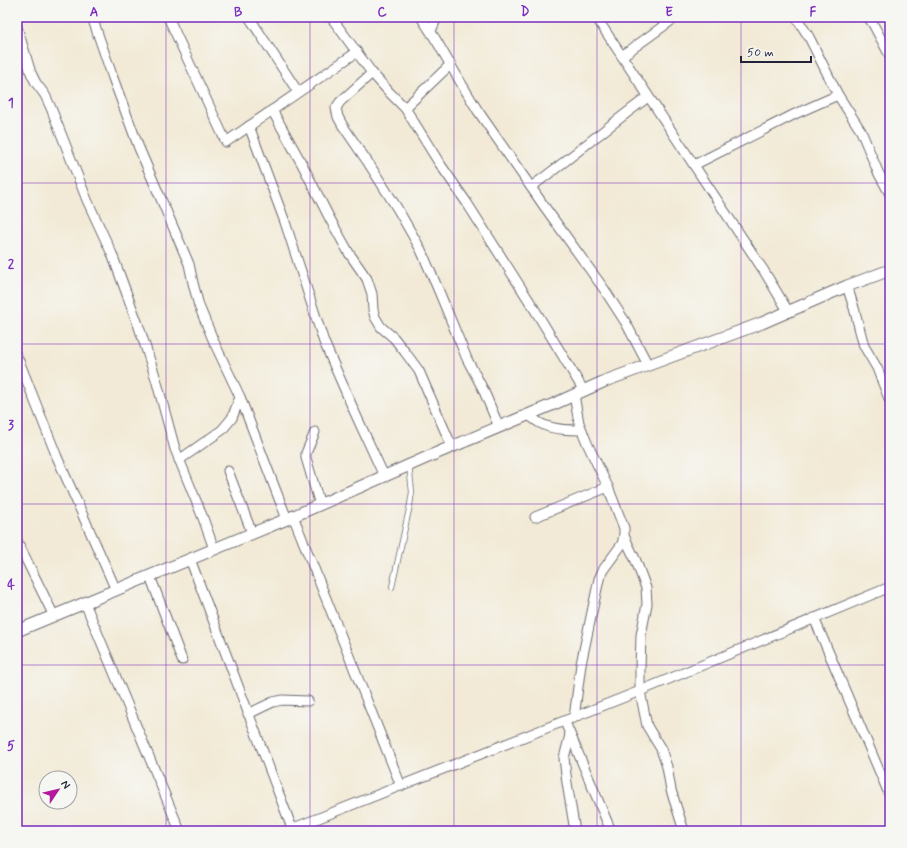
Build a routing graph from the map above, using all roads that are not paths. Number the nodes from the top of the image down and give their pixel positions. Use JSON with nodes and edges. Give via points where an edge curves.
{"nodes":[{"id":1,"x":92,"y":17,"type":"edge"},
{"id":2,"x":168,"y":17,"type":"edge"},
{"id":3,"x":249,"y":17,"type":"edge"},
{"id":4,"x":331,"y":17,"type":"edge"},
{"id":5,"x":421,"y":17,"type":"edge"},
{"id":6,"x":437,"y":17,"type":"edge"},
{"id":7,"x":596,"y":17,"type":"edge"},
{"id":8,"x":676,"y":17,"type":"edge"},
{"id":9,"x":796,"y":17,"type":"edge"},
{"id":10,"x":868,"y":17,"type":"edge"},
{"id":11,"x":17,"y":27,"type":"edge"},
{"id":12,"x":430,"y":30,"type":"junction"},
{"id":13,"x":356,"y":52,"type":"junction"},
{"id":14,"x":622,"y":56,"type":"junction"},
{"id":15,"x":890,"y":56,"type":"edge"},
{"id":16,"x":451,"y":64,"type":"junction"},
{"id":17,"x":372,"y":73,"type":"junction"},
{"id":18,"x":298,"y":92,"type":"junction"},
{"id":19,"x":838,"y":95,"type":"junction"},
{"id":20,"x":648,"y":97,"type":"junction"},
{"id":21,"x":405,"y":108,"type":"junction"},
{"id":22,"x":272,"y":110,"type":"junction"},
{"id":23,"x":249,"y":126,"type":"junction"},
{"id":24,"x":694,"y":165,"type":"junction"},
{"id":25,"x":531,"y":187,"type":"junction"},
{"id":26,"x":890,"y":194,"type":"edge"},
{"id":27,"x":890,"y":270,"type":"edge"},
{"id":28,"x":847,"y":286,"type":"junction"},
{"id":29,"x":788,"y":311,"type":"junction"},
{"id":30,"x":17,"y":356,"type":"edge"},
{"id":31,"x":648,"y":365,"type":"junction"},
{"id":32,"x":579,"y":393,"type":"junction"},
{"id":33,"x":240,"y":397,"type":"junction"},
{"id":34,"x":890,"y":401,"type":"edge"},
{"id":35,"x":528,"y":415,"type":"junction"},
{"id":36,"x":499,"y":427,"type":"junction"},
{"id":37,"x":582,"y":430,"type":"junction"},
{"id":38,"x":315,"y":432,"type":"dead end"},
{"id":39,"x":452,"y":447,"type":"junction"},
{"id":40,"x":179,"y":460,"type":"junction"},
{"id":41,"x":409,"y":465,"type":"junction"},
{"id":42,"x":228,"y":471,"type":"dead end"},
{"id":43,"x":384,"y":476,"type":"junction"},
{"id":44,"x":608,"y":487,"type":"junction"},
{"id":45,"x":320,"y":505,"type":"junction"},
{"id":46,"x":535,"y":517,"type":"dead end"},
{"id":47,"x":290,"y":518,"type":"junction"},
{"id":48,"x":252,"y":533,"type":"junction"},
{"id":49,"x":624,"y":536,"type":"junction"},
{"id":50,"x":17,"y":541,"type":"edge"},
{"id":51,"x":214,"y":549,"type":"junction"},
{"id":52,"x":190,"y":559,"type":"junction"},
{"id":53,"x":150,"y":576,"type":"junction"},
{"id":54,"x":890,"y":586,"type":"edge"},
{"id":55,"x":392,"y":587,"type":"dead end"},
{"id":56,"x":116,"y":590,"type":"junction"},
{"id":57,"x":85,"y":603,"type":"junction"},
{"id":58,"x":54,"y":616,"type":"junction"},
{"id":59,"x":814,"y":618,"type":"junction"},
{"id":60,"x":17,"y":631,"type":"edge"},
{"id":61,"x":182,"y":660,"type":"dead end"},
{"id":62,"x":640,"y":692,"type":"junction"},
{"id":63,"x":308,"y":700,"type":"dead end"},
{"id":64,"x":248,"y":714,"type":"junction"},
{"id":65,"x":570,"y":720,"type":"junction"},
{"id":66,"x":570,"y":734,"type":"junction"},
{"id":67,"x":401,"y":786,"type":"junction"},
{"id":68,"x":890,"y":796,"type":"edge"},
{"id":69,"x":290,"y":830,"type":"edge"},
{"id":70,"x":180,"y":831,"type":"edge"},
{"id":71,"x":575,"y":831,"type":"edge"},
{"id":72,"x":611,"y":831,"type":"edge"},
{"id":73,"x":684,"y":831,"type":"edge"}],
"edges":[{"from":1,"to":33,"type":"street","via":[[142,154],[189,264],[199,306]]},
{"from":2,"to":23,"type":"street","via":[[226,142]]},
{"from":3,"to":18,"type":"street"},
{"from":4,"to":13,"type":"street"},
{"from":5,"to":12,"type":"street"},
{"from":6,"to":12,"type":"street"},
{"from":7,"to":14,"type":"street"},
{"from":8,"to":14,"type":"street"},
{"from":9,"to":19,"type":"street"},
{"from":10,"to":15,"type":"street"},
{"from":11,"to":40,"type":"street","via":[[31,73],[51,108],[87,200],[112,254],[139,327]]},
{"from":12,"to":16,"type":"street"},
{"from":13,"to":17,"type":"street"},
{"from":13,"to":18,"type":"street"},
{"from":14,"to":20,"type":"street"},
{"from":16,"to":21,"type":"street"},
{"from":16,"to":25,"type":"street","via":[[478,111]]},
{"from":17,"to":21,"type":"street"},
{"from":17,"to":36,"type":"street","via":[[340,102],[336,108],[338,117],[421,250]]},
{"from":18,"to":22,"type":"street"},
{"from":19,"to":24,"type":"street"},
{"from":19,"to":26,"type":"street","via":[[861,131]]},
{"from":20,"to":24,"type":"street"},
{"from":20,"to":25,"type":"street"},
{"from":21,"to":32,"type":"street","via":[[535,310]]},
{"from":22,"to":23,"type":"street"},
{"from":22,"to":39,"type":"street","via":[[349,253],[367,279],[375,318],[402,347],[418,371]]},
{"from":23,"to":43,"type":"street","via":[[285,222],[324,342]]},
{"from":24,"to":29,"type":"street"},
{"from":25,"to":31,"type":"street","via":[[604,289],[626,323]]},
{"from":27,"to":28,"type":"street"},
{"from":28,"to":29,"type":"street"},
{"from":28,"to":34,"type":"street","via":[[864,346],[877,368]]},
{"from":29,"to":31,"type":"street"},
{"from":30,"to":56,"type":"street","via":[[57,457]]},
{"from":31,"to":32,"type":"street"},
{"from":32,"to":35,"type":"street"},
{"from":32,"to":37,"type":"street","via":[[579,423]]},
{"from":33,"to":40,"type":"street","via":[[232,418],[222,430]]},
{"from":33,"to":47,"type":"street","via":[[276,491]]},
{"from":35,"to":36,"type":"street"},
{"from":35,"to":37,"type":"street","via":[[542,424],[558,429]]},
{"from":36,"to":39,"type":"street"},
{"from":37,"to":44,"type":"street"},
{"from":38,"to":45,"type":"street","via":[[306,458]]},
{"from":39,"to":41,"type":"street"},
{"from":40,"to":51,"type":"street"},
{"from":41,"to":43,"type":"street"},
{"from":41,"to":55,"type":"lane","via":[[412,492]]},
{"from":42,"to":48,"type":"street"},
{"from":43,"to":45,"type":"street"},
{"from":44,"to":46,"type":"street"},
{"from":44,"to":49,"type":"street","via":[[624,528]]},
{"from":45,"to":47,"type":"street"},
{"from":47,"to":48,"type":"street"},
{"from":47,"to":67,"type":"street"},
{"from":48,"to":51,"type":"street"},
{"from":49,"to":62,"type":"street","via":[[636,561],[647,595],[641,635]]},
{"from":49,"to":65,"type":"street","via":[[622,544],[603,570],[597,584]]},
{"from":50,"to":58,"type":"street"},
{"from":51,"to":52,"type":"street"},
{"from":52,"to":53,"type":"street"},
{"from":52,"to":64,"type":"street"},
{"from":53,"to":56,"type":"street"},
{"from":53,"to":61,"type":"street"},
{"from":54,"to":59,"type":"street"},
{"from":56,"to":57,"type":"street"},
{"from":57,"to":58,"type":"street"},
{"from":57,"to":70,"type":"street"},
{"from":58,"to":60,"type":"street"},
{"from":59,"to":62,"type":"street"},
{"from":59,"to":68,"type":"street"},
{"from":62,"to":65,"type":"street"},
{"from":62,"to":73,"type":"street","via":[[647,726],[667,767],[671,790]]},
{"from":63,"to":64,"type":"street","via":[[273,702]]},
{"from":64,"to":69,"type":"street"},
{"from":65,"to":66,"type":"street"},
{"from":65,"to":67,"type":"street"},
{"from":66,"to":71,"type":"street","via":[[564,758]]},
{"from":66,"to":72,"type":"street"},
{"from":67,"to":69,"type":"street"}]}
